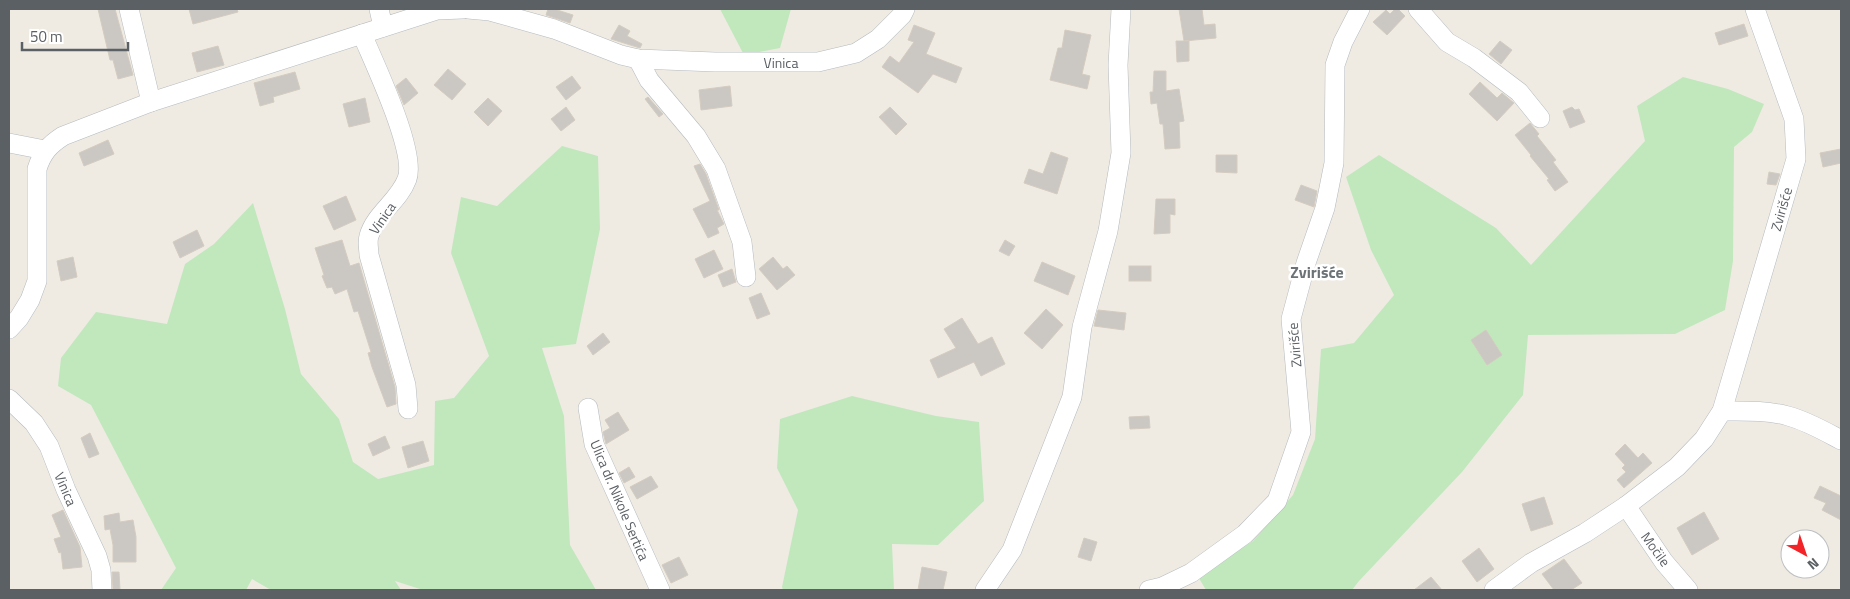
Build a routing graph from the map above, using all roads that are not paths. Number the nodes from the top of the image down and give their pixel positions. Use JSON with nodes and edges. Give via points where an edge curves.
{"nodes":[{"id":1,"x":129,"y":9,"type":"edge"},
{"id":2,"x":379,"y":9,"type":"edge"},
{"id":3,"x":462,"y":9,"type":"edge"},
{"id":4,"x":468,"y":9,"type":"edge"},
{"id":5,"x":906,"y":9,"type":"edge"},
{"id":6,"x":1121,"y":9,"type":"edge"},
{"id":7,"x":1360,"y":9,"type":"edge"},
{"id":8,"x":1418,"y":9,"type":"edge"},
{"id":9,"x":1754,"y":9,"type":"edge"},
{"id":10,"x":383,"y":27,"type":"junction"},
{"id":11,"x":362,"y":34,"type":"junction"},
{"id":12,"x":638,"y":60,"type":"junction"},
{"id":13,"x":152,"y":102,"type":"junction"},
{"id":14,"x":1540,"y":118,"type":"dead end"},
{"id":15,"x":9,"y":143,"type":"edge"},
{"id":16,"x":45,"y":150,"type":"junction"},
{"id":17,"x":746,"y":277,"type":"dead end"},
{"id":18,"x":9,"y":329,"type":"edge"},
{"id":19,"x":9,"y":399,"type":"edge"},
{"id":20,"x":408,"y":408,"type":"dead end"},
{"id":21,"x":588,"y":408,"type":"dead end"},
{"id":22,"x":1722,"y":411,"type":"junction"},
{"id":23,"x":1841,"y":440,"type":"edge"},
{"id":24,"x":1626,"y":506,"type":"junction"},
{"id":25,"x":102,"y":590,"type":"edge"},
{"id":26,"x":660,"y":590,"type":"edge"},
{"id":27,"x":985,"y":590,"type":"edge"},
{"id":28,"x":1149,"y":590,"type":"edge"},
{"id":29,"x":1494,"y":590,"type":"edge"},
{"id":30,"x":1688,"y":590,"type":"edge"}],
"edges":[{"from":1,"to":13,"type":"street"},
{"from":2,"to":10,"type":"street"},
{"from":3,"to":10,"type":"street","via":[[437,10]]},
{"from":4,"to":12,"type":"street","name":"Vinica","via":[[554,29]]},
{"from":5,"to":12,"type":"street","name":"Vinica","via":[[878,39],[856,53],[818,62]]},
{"from":6,"to":27,"type":"street","via":[[1118,65],[1121,153],[1108,231],[1082,327],[1072,398],[1012,550]]},
{"from":7,"to":28,"type":"street","name":"Zvirišće","via":[[1335,65],[1334,163],[1325,208],[1291,319],[1301,432],[1277,501],[1245,534],[1190,573]]},
{"from":8,"to":14,"type":"street","via":[[1447,42],[1520,92]]},
{"from":9,"to":22,"type":"street","name":"Zvirišće","via":[[1794,119],[1796,159]]},
{"from":10,"to":11,"type":"street"},
{"from":11,"to":13,"type":"street"},
{"from":11,"to":20,"type":"street","name":"Vinica","via":[[400,129],[408,161],[408,178],[368,238],[369,255],[406,385]]},
{"from":12,"to":17,"type":"street","via":[[649,80],[696,136],[716,168],[742,242]]},
{"from":13,"to":16,"type":"street","via":[[63,136]]},
{"from":15,"to":16,"type":"street"},
{"from":16,"to":18,"type":"street","via":[[37,169],[37,281],[30,300]]},
{"from":19,"to":25,"type":"street","name":"Vinica","via":[[34,423],[49,446],[97,556]]},
{"from":21,"to":26,"type":"street","name":"Ulica dr. Nikole Sertića","via":[[594,444]]},
{"from":22,"to":23,"type":"street","via":[[1787,416]]},
{"from":22,"to":24,"type":"street","name":"Zvirišće","via":[[1704,440],[1676,468]]},
{"from":24,"to":29,"type":"street","name":"Zvirišće","via":[[1531,563]]},
{"from":24,"to":30,"type":"street","name":"Močile","via":[[1664,562]]}]}
